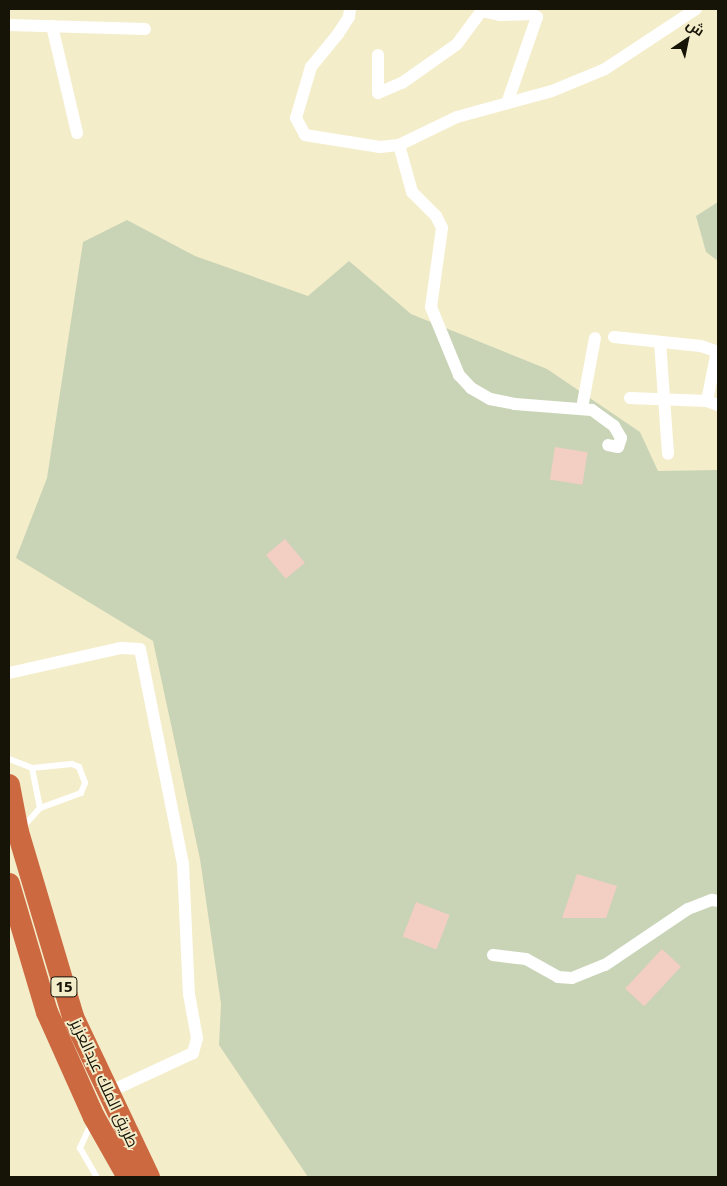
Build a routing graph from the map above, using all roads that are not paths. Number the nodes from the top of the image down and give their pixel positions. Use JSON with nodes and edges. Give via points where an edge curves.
{"nodes":[{"id":1,"x":350,"y":9,"type":"edge"},
{"id":2,"x":696,"y":9,"type":"edge"},
{"id":3,"x":482,"y":10,"type":"edge"},
{"id":4,"x":9,"y":25,"type":"edge"},
{"id":5,"x":52,"y":26,"type":"junction"},
{"id":6,"x":145,"y":29,"type":"dead end"},
{"id":7,"x":378,"y":55,"type":"dead end"},
{"id":8,"x":507,"y":103,"type":"junction"},
{"id":9,"x":77,"y":133,"type":"dead end"},
{"id":10,"x":399,"y":145,"type":"junction"},
{"id":11,"x":614,"y":337,"type":"dead end"},
{"id":12,"x":595,"y":338,"type":"dead end"},
{"id":13,"x":660,"y":342,"type":"junction"},
{"id":14,"x":718,"y":351,"type":"edge"},
{"id":15,"x":630,"y":398,"type":"dead end"},
{"id":16,"x":664,"y":398,"type":"junction"},
{"id":17,"x":713,"y":403,"type":"edge"},
{"id":18,"x":582,"y":408,"type":"junction"},
{"id":19,"x":608,"y":445,"type":"dead end"},
{"id":20,"x":668,"y":454,"type":"dead end"},
{"id":21,"x":9,"y":674,"type":"edge"},
{"id":22,"x":9,"y":760,"type":"edge"},
{"id":23,"x":32,"y":768,"type":"junction"},
{"id":24,"x":9,"y":785,"type":"edge"},
{"id":25,"x":40,"y":808,"type":"junction"},
{"id":26,"x":18,"y":832,"type":"junction"},
{"id":27,"x":9,"y":884,"type":"edge"},
{"id":28,"x":718,"y":901,"type":"edge"},
{"id":29,"x":493,"y":955,"type":"dead end"},
{"id":30,"x":107,"y":1093,"type":"junction"},
{"id":31,"x":94,"y":1117,"type":"junction"},
{"id":32,"x":97,"y":1177,"type":"edge"},
{"id":33,"x":128,"y":1177,"type":"edge"},
{"id":34,"x":149,"y":1177,"type":"edge"}],
"edges":[{"from":1,"to":10,"type":"street","via":[[338,34],[311,67],[296,118],[305,135],[380,147]]},
{"from":2,"to":8,"type":"street","via":[[605,69],[552,91]]},
{"from":3,"to":7,"type":"street","via":[[457,44],[402,83],[378,93]]},
{"from":3,"to":8,"type":"street","via":[[500,15],[532,14],[536,17]]},
{"from":4,"to":5,"type":"street"},
{"from":5,"to":6,"type":"street"},
{"from":5,"to":9,"type":"street"},
{"from":8,"to":10,"type":"street","via":[[457,117]]},
{"from":10,"to":18,"type":"street","via":[[412,192],[436,216],[442,228],[430,307],[458,375],[471,388],[490,399],[515,404]]},
{"from":11,"to":13,"type":"street"},
{"from":12,"to":18,"type":"street"},
{"from":13,"to":14,"type":"street"},
{"from":13,"to":16,"type":"street"},
{"from":14,"to":17,"type":"street"},
{"from":15,"to":16,"type":"street"},
{"from":16,"to":17,"type":"street"},
{"from":16,"to":20,"type":"street"},
{"from":18,"to":19,"type":"street","via":[[602,415],[619,432],[622,438],[618,447]]},
{"from":21,"to":30,"type":"street","via":[[121,648],[140,649],[183,864],[189,994],[197,1038],[193,1053]]},
{"from":22,"to":23,"type":"lane"},
{"from":23,"to":25,"type":"lane"},
{"from":23,"to":25,"type":"lane","via":[[72,764],[79,767],[85,783],[81,793]]},
{"from":24,"to":26,"type":"highway","name":"طريق الملك عبدالعزيز","number":"15"},
{"from":25,"to":26,"type":"lane"},
{"from":26,"to":30,"type":"highway","name":"طريق الملك عبدالعزيز","number":"15","via":[[73,1017]]},
{"from":27,"to":31,"type":"highway","name":"طريق الملك عبدالعزيز","number":"15","via":[[47,1012]]},
{"from":28,"to":29,"type":"street","via":[[712,900],[688,909],[605,964],[572,978],[558,977],[526,959]]},
{"from":30,"to":34,"type":"highway","name":"طريق الملك عبدالعزيز","number":"15"},
{"from":31,"to":32,"type":"lane","via":[[80,1148]]},
{"from":31,"to":33,"type":"highway","name":"طريق الملك عبدالعزيز","number":"15"}]}
